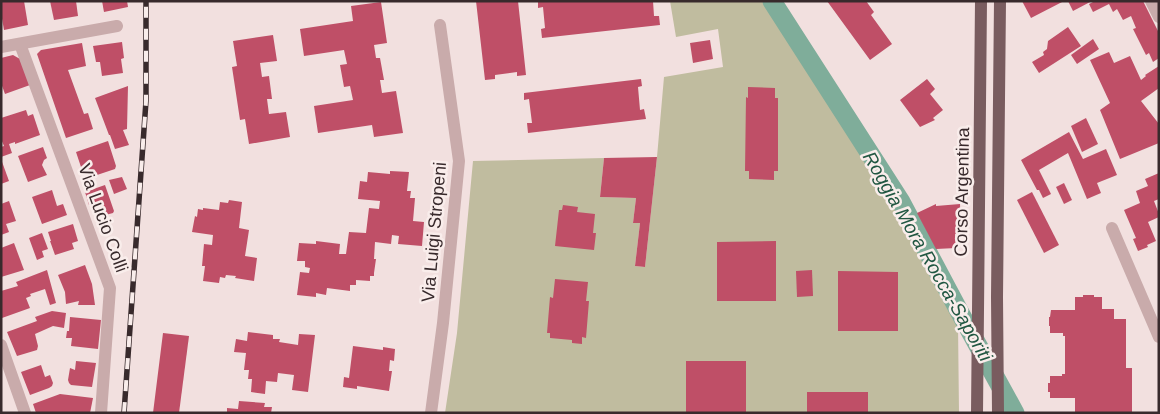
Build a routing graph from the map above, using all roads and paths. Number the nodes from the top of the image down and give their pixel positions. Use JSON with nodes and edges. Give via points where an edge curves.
{"nodes":[{"id":1,"x":981,"y":1,"type":"edge"},
{"id":2,"x":1000,"y":1,"type":"edge"},
{"id":3,"x":1151,"y":1,"type":"edge"},
{"id":4,"x":1159,"y":17,"type":"edge"},
{"id":5,"x":440,"y":25,"type":"dead end"},
{"id":6,"x":117,"y":26,"type":"dead end"},
{"id":7,"x":20,"y":44,"type":"junction"},
{"id":8,"x":1,"y":47,"type":"edge"},
{"id":9,"x":1112,"y":228,"type":"dead end"},
{"id":10,"x":1159,"y":337,"type":"edge"},
{"id":11,"x":1,"y":345,"type":"edge"},
{"id":12,"x":26,"y":413,"type":"edge"},
{"id":13,"x":101,"y":413,"type":"edge"},
{"id":14,"x":430,"y":413,"type":"edge"},
{"id":15,"x":977,"y":413,"type":"edge"},
{"id":16,"x":998,"y":413,"type":"edge"}],
"edges":[{"from":1,"to":15,"type":"main road","name":"Corso Argentina"},
{"from":2,"to":16,"type":"main road","name":"Corso Argentina"},
{"from":3,"to":4,"type":"street"},
{"from":5,"to":14,"type":"street","name":"Via Luigi Stropeni","via":[[459,161],[444,323]]},
{"from":6,"to":7,"type":"street"},
{"from":7,"to":8,"type":"street"},
{"from":7,"to":13,"type":"street","name":"Via Lucio Colli","via":[[110,288]]},
{"from":9,"to":10,"type":"street"},
{"from":11,"to":12,"type":"street"}]}
